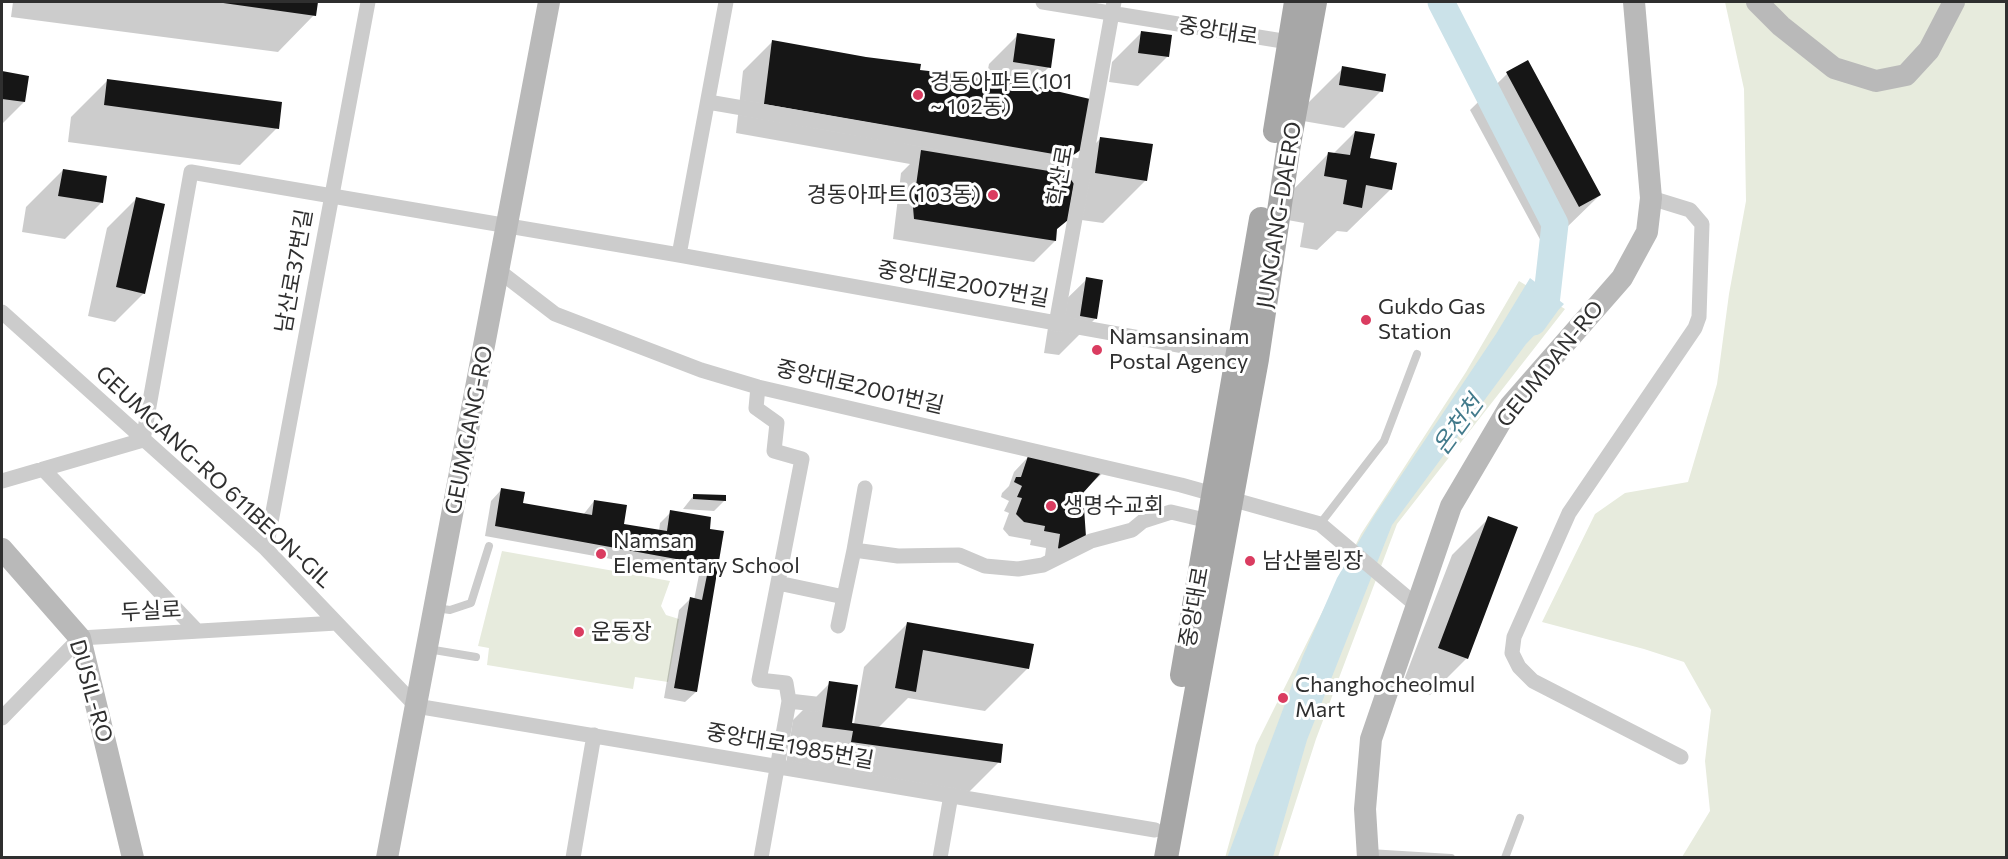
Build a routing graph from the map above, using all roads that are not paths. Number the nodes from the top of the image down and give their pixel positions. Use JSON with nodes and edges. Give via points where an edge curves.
{"nodes":[{"id":1,"x":368,"y":2,"type":"edge"},
{"id":2,"x":549,"y":2,"type":"edge"},
{"id":3,"x":726,"y":2,"type":"edge"},
{"id":4,"x":1043,"y":2,"type":"edge"},
{"id":5,"x":1296,"y":2,"type":"edge"},
{"id":6,"x":1315,"y":2,"type":"edge"},
{"id":7,"x":1634,"y":2,"type":"edge"},
{"id":8,"x":1757,"y":2,"type":"edge"},
{"id":9,"x":1954,"y":2,"type":"edge"},
{"id":10,"x":1113,"y":7,"type":"edge"},
{"id":11,"x":1298,"y":44,"type":"junction"},
{"id":12,"x":708,"y":102,"type":"junction"},
{"id":13,"x":1084,"y":167,"type":"junction"},
{"id":14,"x":330,"y":196,"type":"junction"},
{"id":15,"x":1651,"y":198,"type":"junction"},
{"id":16,"x":507,"y":227,"type":"junction"},
{"id":17,"x":680,"y":255,"type":"junction"},
{"id":18,"x":499,"y":271,"type":"junction"},
{"id":19,"x":2,"y":312,"type":"edge"},
{"id":20,"x":1056,"y":324,"type":"junction"},
{"id":21,"x":1417,"y":354,"type":"dead end"},
{"id":22,"x":1248,"y":358,"type":"junction"},
{"id":23,"x":758,"y":387,"type":"junction"},
{"id":24,"x":143,"y":440,"type":"junction"},
{"id":25,"x":43,"y":469,"type":"junction"},
{"id":26,"x":2,"y":481,"type":"edge"},
{"id":27,"x":865,"y":488,"type":"dead end"},
{"id":28,"x":1222,"y":497,"type":"junction"},
{"id":29,"x":1209,"y":521,"type":"junction"},
{"id":30,"x":1320,"y":524,"type":"junction"},
{"id":31,"x":489,"y":546,"type":"dead end"},
{"id":32,"x":2,"y":549,"type":"edge"},
{"id":33,"x":266,"y":549,"type":"junction"},
{"id":34,"x":854,"y":550,"type":"junction"},
{"id":35,"x":778,"y":583,"type":"junction"},
{"id":36,"x":844,"y":597,"type":"junction"},
{"id":37,"x":1416,"y":605,"type":"junction"},
{"id":38,"x":435,"y":608,"type":"junction"},
{"id":39,"x":337,"y":623,"type":"junction"},
{"id":40,"x":838,"y":626,"type":"dead end"},
{"id":41,"x":197,"y":631,"type":"junction"},
{"id":42,"x":80,"y":638,"type":"junction"},
{"id":43,"x":427,"y":649,"type":"junction"},
{"id":44,"x":476,"y":657,"type":"dead end"},
{"id":45,"x":789,"y":700,"type":"junction"},
{"id":46,"x":815,"y":704,"type":"dead end"},
{"id":47,"x":416,"y":706,"type":"junction"},
{"id":48,"x":2,"y":718,"type":"edge"},
{"id":49,"x":594,"y":735,"type":"junction"},
{"id":50,"x":1681,"y":756,"type":"dead end"},
{"id":51,"x":778,"y":766,"type":"junction"},
{"id":52,"x":951,"y":795,"type":"junction"},
{"id":53,"x":1520,"y":818,"type":"dead end"},
{"id":54,"x":1155,"y":830,"type":"junction"},
{"id":55,"x":1368,"y":855,"type":"edge"},
{"id":56,"x":133,"y":858,"type":"edge"},
{"id":57,"x":387,"y":858,"type":"edge"},
{"id":58,"x":573,"y":858,"type":"edge"},
{"id":59,"x":760,"y":858,"type":"edge"},
{"id":60,"x":940,"y":858,"type":"edge"},
{"id":61,"x":1150,"y":858,"type":"edge"},
{"id":62,"x":1166,"y":858,"type":"edge"},
{"id":63,"x":1451,"y":858,"type":"edge"},
{"id":64,"x":1506,"y":858,"type":"edge"}],
"edges":[{"from":1,"to":14,"type":"street","name":"남산로37번길"},
{"from":2,"to":16,"type":"street","name":"GEUMGANG-RO"},
{"from":3,"to":12,"type":"street"},
{"from":4,"to":10,"type":"street","name":"중앙대로"},
{"from":5,"to":11,"type":"main road","name":"JUNGANG-DAERO"},
{"from":6,"to":11,"type":"main road","name":"JUNGANG-DAERO"},
{"from":7,"to":15,"type":"street","name":"GEUMDAN-RO"},
{"from":8,"to":9,"type":"street","via":[[1780,26],[1834,68],[1876,81],[1906,75],[1929,50]]},
{"from":10,"to":11,"type":"street","name":"중앙대로"},
{"from":10,"to":13,"type":"street","name":"학산로"},
{"from":11,"to":22,"type":"main road","name":"JUNGANG-DAERO","via":[[1289,144]]},
{"from":12,"to":13,"type":"street"},
{"from":12,"to":17,"type":"street"},
{"from":13,"to":20,"type":"street","name":"학산로"},
{"from":14,"to":16,"type":"street","name":"중앙대로2007번길"},
{"from":14,"to":24,"type":"street","name":"중앙대로2007번길","via":[[191,172]]},
{"from":14,"to":33,"type":"street","name":"남산로37번길"},
{"from":15,"to":37,"type":"street","name":"GEUMDAN-RO","via":[[1647,232],[1622,278],[1510,406],[1451,506]]},
{"from":15,"to":50,"type":"street","via":[[1690,210],[1702,224],[1699,316],[1695,328],[1569,513],[1514,637],[1512,653],[1533,681]]},
{"from":16,"to":17,"type":"street","name":"중앙대로2007번길"},
{"from":16,"to":18,"type":"street","name":"GEUMGANG-RO"},
{"from":17,"to":20,"type":"street","name":"중앙대로2007번길"},
{"from":18,"to":23,"type":"street","name":"중앙대로2001번길","via":[[555,314],[701,370]]},
{"from":18,"to":38,"type":"street","name":"GEUMGANG-RO"},
{"from":19,"to":24,"type":"street","name":"GEUMGANG-RO 611BEON-GIL"},
{"from":20,"to":22,"type":"street","name":"중앙대로2007번길"},
{"from":21,"to":30,"type":"lane","via":[[1384,441]]},
{"from":22,"to":28,"type":"main road","name":"JUNGANG-DAERO"},
{"from":23,"to":28,"type":"street","name":"중앙대로2001번길"},
{"from":23,"to":35,"type":"street","via":[[756,408],[777,423],[774,452],[802,459]]},
{"from":24,"to":25,"type":"street"},
{"from":24,"to":33,"type":"street","name":"GEUMGANG-RO 611BEON-GIL"},
{"from":25,"to":26,"type":"street"},
{"from":25,"to":41,"type":"street"},
{"from":27,"to":34,"type":"street"},
{"from":28,"to":29,"type":"main road","name":"중앙대로"},
{"from":28,"to":30,"type":"street"},
{"from":28,"to":62,"type":"main road","name":"JUNGANG-DAERO"},
{"from":29,"to":34,"type":"street","via":[[1172,512],[1143,521],[1132,530],[1091,541],[1042,565],[1018,569],[985,566],[958,555],[898,556]]},
{"from":29,"to":54,"type":"main road","name":"중앙대로"},
{"from":30,"to":37,"type":"street"},
{"from":31,"to":38,"type":"lane","via":[[471,603],[450,610]]},
{"from":32,"to":42,"type":"street","name":"DUSIL-RO"},
{"from":33,"to":39,"type":"street","name":"GEUMGANG-RO 611BEON-GIL"},
{"from":34,"to":36,"type":"street"},
{"from":35,"to":36,"type":"street"},
{"from":35,"to":45,"type":"street","via":[[759,680],[786,683]]},
{"from":36,"to":40,"type":"street"},
{"from":37,"to":55,"type":"street","name":"GEUMDAN-RO","via":[[1371,739],[1365,809]]},
{"from":38,"to":43,"type":"street","name":"GEUMGANG-RO"},
{"from":39,"to":41,"type":"street","name":"두실로"},
{"from":39,"to":47,"type":"street","name":"GEUMGANG-RO 611BEON-GIL"},
{"from":41,"to":42,"type":"street","name":"두실로"},
{"from":42,"to":48,"type":"street"},
{"from":42,"to":56,"type":"street","name":"DUSIL-RO"},
{"from":43,"to":44,"type":"lane"},
{"from":43,"to":47,"type":"street","name":"GEUMGANG-RO"},
{"from":45,"to":46,"type":"street"},
{"from":45,"to":51,"type":"street"},
{"from":47,"to":49,"type":"street","name":"중앙대로1985번길"},
{"from":47,"to":57,"type":"street","name":"GEUMGANG-RO"},
{"from":49,"to":51,"type":"street","name":"중앙대로1985번길"},
{"from":49,"to":58,"type":"street"},
{"from":51,"to":52,"type":"street","name":"중앙대로1985번길"},
{"from":51,"to":59,"type":"street"},
{"from":52,"to":54,"type":"street","name":"중앙대로1985번길"},
{"from":52,"to":60,"type":"street"},
{"from":53,"to":64,"type":"lane"},
{"from":54,"to":61,"type":"main road","name":"중앙대로"},
{"from":55,"to":63,"type":"lane"}]}
